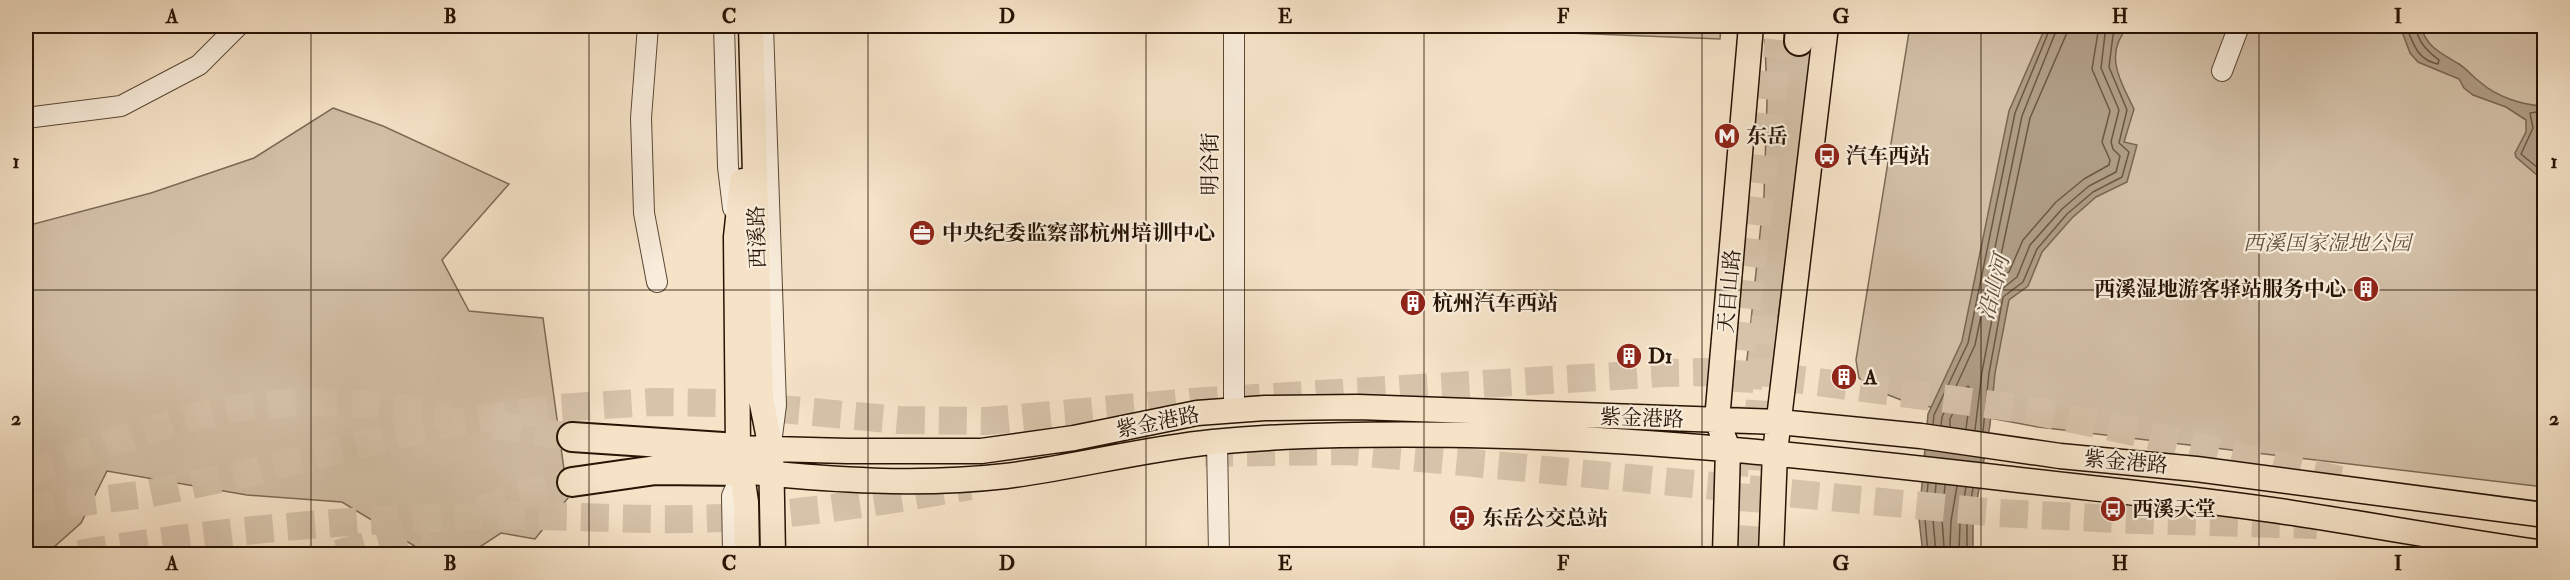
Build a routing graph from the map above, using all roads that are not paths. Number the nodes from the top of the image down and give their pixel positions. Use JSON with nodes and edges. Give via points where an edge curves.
{"nodes":[{"id":1,"x":238,"y":26,"type":"edge"},
{"id":2,"x":648,"y":26,"type":"edge"},
{"id":3,"x":724,"y":26,"type":"edge"},
{"id":4,"x":739,"y":26,"type":"edge"},
{"id":5,"x":751,"y":26,"type":"edge"},
{"id":6,"x":763,"y":26,"type":"edge"},
{"id":7,"x":1234,"y":26,"type":"edge"},
{"id":8,"x":1751,"y":26,"type":"edge"},
{"id":9,"x":1826,"y":26,"type":"edge"},
{"id":10,"x":2239,"y":26,"type":"edge"},
{"id":11,"x":2222,"y":71,"type":"dead end"},
{"id":12,"x":26,"y":118,"type":"edge"},
{"id":13,"x":736,"y":237,"type":"junction"},
{"id":14,"x":657,"y":282,"type":"dead end"},
{"id":15,"x":1234,"y":410,"type":"junction"},
{"id":16,"x":1717,"y":420,"type":"junction"},
{"id":17,"x":1779,"y":422,"type":"junction"},
{"id":18,"x":572,"y":437,"type":"tunnel mouth"},
{"id":19,"x":1217,"y":442,"type":"junction"},
{"id":20,"x":771,"y":448,"type":"junction"},
{"id":21,"x":1728,"y":449,"type":"junction"},
{"id":22,"x":1775,"y":453,"type":"junction"},
{"id":23,"x":740,"y":459,"type":"junction"},
{"id":24,"x":772,"y":474,"type":"junction"},
{"id":25,"x":572,"y":482,"type":"tunnel mouth"},
{"id":26,"x":2544,"y":515,"type":"edge"},
{"id":27,"x":2544,"y":553,"type":"edge"},
{"id":28,"x":733,"y":555,"type":"edge"},
{"id":29,"x":747,"y":555,"type":"edge"},
{"id":30,"x":773,"y":555,"type":"edge"},
{"id":31,"x":1219,"y":555,"type":"edge"},
{"id":32,"x":1725,"y":555,"type":"edge"},
{"id":33,"x":1771,"y":555,"type":"edge"}],
"edges":[{"from":1,"to":12,"type":"street","via":[[199,65],[121,106]]},
{"from":2,"to":14,"type":"street","via":[[641,118],[643,201]]},
{"from":3,"to":13,"type":"street","name":"西溪路","via":[[728,167]]},
{"from":4,"to":13,"type":"main road","name":"西溪路","via":[[742,188]]},
{"from":5,"to":20,"type":"main road","name":"西溪路","via":[[761,399]]},
{"from":6,"to":20,"type":"street","name":"西溪路","via":[[776,405]]},
{"from":7,"to":15,"type":"street","name":"明谷街"},
{"from":8,"to":16,"type":"main road","name":"天目山路"},
{"from":9,"to":17,"type":"main road"},
{"from":10,"to":11,"type":"street"},
{"from":13,"to":23,"type":"main road","name":"西溪路"},
{"from":15,"to":16,"type":"main road","name":"紫金港路","via":[[1358,407]]},
{"from":15,"to":20,"type":"main road","name":"紫金港路","via":[[981,451]]},
{"from":16,"to":17,"type":"main road","name":"紫金港路"},
{"from":16,"to":21,"type":"main road","name":"天目山路"},
{"from":17,"to":22,"type":"main road"},
{"from":17,"to":26,"type":"main road","name":"紫金港路","via":[[2196,469]]},
{"from":18,"to":23,"type":"highway"},
{"from":19,"to":21,"type":"main road","name":"紫金港路","via":[[1343,435],[1468,435]]},
{"from":19,"to":24,"type":"main road","name":"紫金港路","via":[[1006,476],[947,481],[868,481]]},
{"from":19,"to":31,"type":"street"},
{"from":20,"to":23,"type":"main road","name":"紫金港路"},
{"from":20,"to":24,"type":"main road","name":"西溪路"},
{"from":21,"to":22,"type":"main road","name":"紫金港路"},
{"from":21,"to":32,"type":"main road","name":"天目山路"},
{"from":22,"to":27,"type":"main road","name":"紫金港路","via":[[2294,513]]},
{"from":22,"to":33,"type":"main road"},
{"from":23,"to":24,"type":"main road","name":"紫金港路"},
{"from":23,"to":25,"type":"highway"},
{"from":23,"to":28,"type":"street","name":"西溪路","via":[[732,496]]},
{"from":23,"to":29,"type":"main road","name":"西溪路"},
{"from":24,"to":30,"type":"main road","name":"西溪路"}]}
